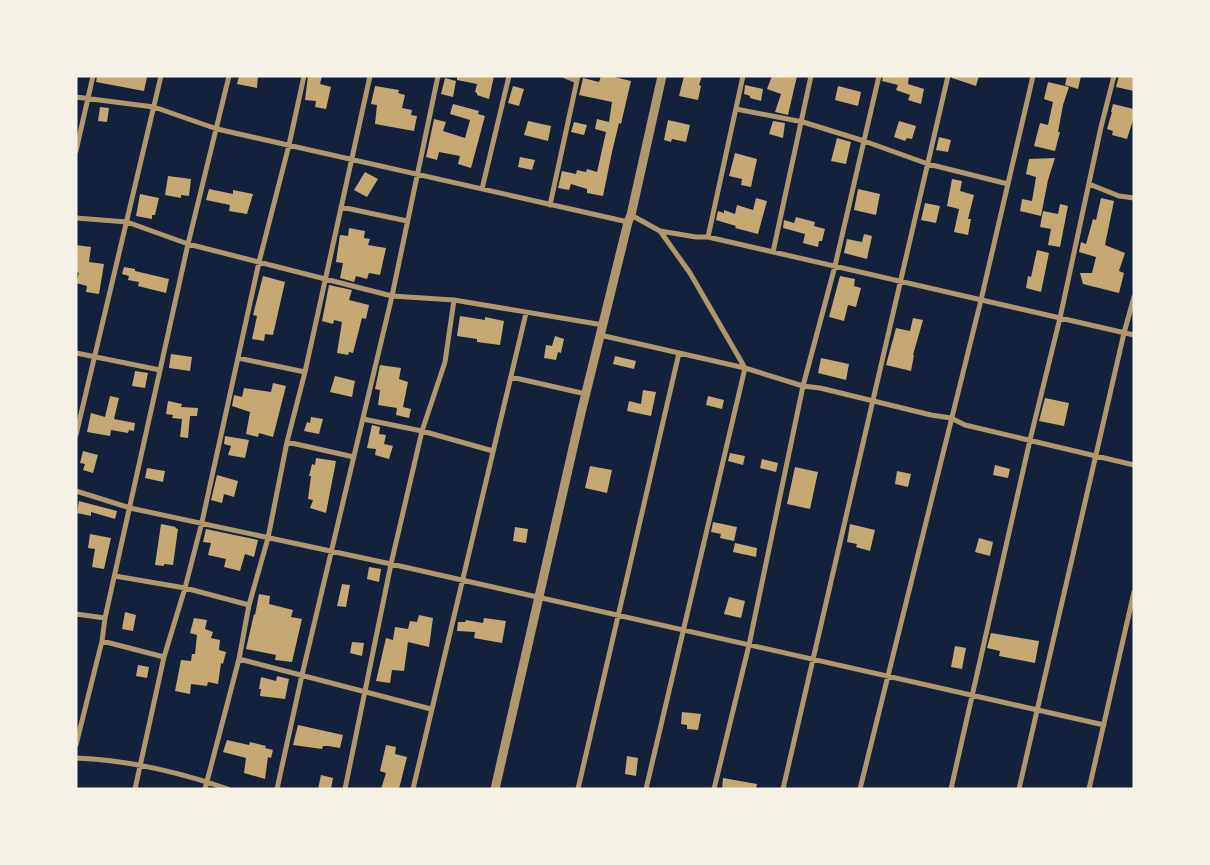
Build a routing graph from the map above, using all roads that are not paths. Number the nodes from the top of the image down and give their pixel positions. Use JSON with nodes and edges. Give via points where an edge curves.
{"nodes":[{"id":1,"x":93,"y":76,"type":"edge"},
{"id":2,"x":161,"y":76,"type":"edge"},
{"id":3,"x":229,"y":76,"type":"edge"},
{"id":4,"x":304,"y":76,"type":"edge"},
{"id":5,"x":370,"y":76,"type":"edge"},
{"id":6,"x":438,"y":76,"type":"edge"},
{"id":7,"x":509,"y":76,"type":"edge"},
{"id":8,"x":565,"y":76,"type":"edge"},
{"id":9,"x":662,"y":76,"type":"edge"},
{"id":10,"x":743,"y":76,"type":"edge"},
{"id":11,"x":811,"y":76,"type":"edge"},
{"id":12,"x":880,"y":76,"type":"edge"},
{"id":13,"x":948,"y":76,"type":"edge"},
{"id":14,"x":1033,"y":76,"type":"edge"},
{"id":15,"x":1114,"y":76,"type":"edge"},
{"id":16,"x":577,"y":79,"type":"edge"},
{"id":17,"x":76,"y":97,"type":"edge"},
{"id":18,"x":88,"y":99,"type":"junction"},
{"id":19,"x":154,"y":107,"type":"junction"},
{"id":20,"x":736,"y":109,"type":"junction"},
{"id":21,"x":802,"y":122,"type":"junction"},
{"id":22,"x":217,"y":129,"type":"junction"},
{"id":23,"x":864,"y":141,"type":"junction"},
{"id":24,"x":289,"y":145,"type":"junction"},
{"id":25,"x":76,"y":151,"type":"edge"},
{"id":26,"x":351,"y":159,"type":"junction"},
{"id":27,"x":928,"y":164,"type":"junction"},
{"id":28,"x":417,"y":174,"type":"junction"},
{"id":29,"x":1008,"y":184,"type":"junction"},
{"id":30,"x":1090,"y":184,"type":"junction"},
{"id":31,"x":482,"y":189,"type":"junction"},
{"id":32,"x":1134,"y":198,"type":"edge"},
{"id":33,"x":550,"y":204,"type":"junction"},
{"id":34,"x":341,"y":207,"type":"junction"},
{"id":35,"x":76,"y":218,"type":"edge"},
{"id":36,"x":630,"y":219,"type":"junction"},
{"id":37,"x":407,"y":221,"type":"junction"},
{"id":38,"x":127,"y":222,"type":"junction"},
{"id":39,"x":660,"y":230,"type":"junction"},
{"id":40,"x":708,"y":237,"type":"junction"},
{"id":41,"x":188,"y":244,"type":"junction"},
{"id":42,"x":774,"y":252,"type":"junction"},
{"id":43,"x":259,"y":262,"type":"junction"},
{"id":44,"x":835,"y":266,"type":"junction"},
{"id":45,"x":326,"y":279,"type":"junction"},
{"id":46,"x":900,"y":281,"type":"junction"},
{"id":47,"x":392,"y":296,"type":"junction"},
{"id":48,"x":1134,"y":297,"type":"edge"},
{"id":49,"x":454,"y":300,"type":"junction"},
{"id":50,"x":981,"y":300,"type":"junction"},
{"id":51,"x":526,"y":313,"type":"junction"},
{"id":52,"x":1060,"y":318,"type":"junction"},
{"id":53,"x":603,"y":325,"type":"junction"},
{"id":54,"x":1124,"y":333,"type":"junction"},
{"id":55,"x":600,"y":335,"type":"junction"},
{"id":56,"x":1134,"y":335,"type":"edge"},
{"id":57,"x":76,"y":353,"type":"edge"},
{"id":58,"x":679,"y":353,"type":"junction"},
{"id":59,"x":95,"y":357,"type":"junction"},
{"id":60,"x":238,"y":358,"type":"junction"},
{"id":61,"x":745,"y":368,"type":"junction"},
{"id":62,"x":160,"y":370,"type":"junction"},
{"id":63,"x":305,"y":372,"type":"junction"},
{"id":64,"x":511,"y":377,"type":"junction"},
{"id":65,"x":803,"y":386,"type":"junction"},
{"id":66,"x":586,"y":394,"type":"junction"},
{"id":67,"x":872,"y":400,"type":"junction"},
{"id":68,"x":951,"y":418,"type":"junction"},
{"id":69,"x":363,"y":419,"type":"junction"},
{"id":70,"x":422,"y":432,"type":"junction"},
{"id":71,"x":76,"y":434,"type":"edge"},
{"id":72,"x":1030,"y":440,"type":"junction"},
{"id":73,"x":288,"y":442,"type":"junction"},
{"id":74,"x":493,"y":452,"type":"junction"},
{"id":75,"x":354,"y":457,"type":"junction"},
{"id":76,"x":1096,"y":457,"type":"junction"},
{"id":77,"x":1134,"y":465,"type":"edge"},
{"id":78,"x":76,"y":491,"type":"edge"},
{"id":79,"x":130,"y":508,"type":"junction"},
{"id":80,"x":202,"y":522,"type":"junction"},
{"id":81,"x":268,"y":538,"type":"junction"},
{"id":82,"x":331,"y":552,"type":"junction"},
{"id":83,"x":391,"y":564,"type":"junction"},
{"id":84,"x":116,"y":576,"type":"junction"},
{"id":85,"x":462,"y":580,"type":"junction"},
{"id":86,"x":185,"y":588,"type":"junction"},
{"id":87,"x":1134,"y":592,"type":"edge"},
{"id":88,"x":539,"y":597,"type":"junction"},
{"id":89,"x":250,"y":605,"type":"junction"},
{"id":90,"x":76,"y":614,"type":"edge"},
{"id":91,"x":618,"y":615,"type":"junction"},
{"id":92,"x":105,"y":618,"type":"junction"},
{"id":93,"x":684,"y":630,"type":"junction"},
{"id":94,"x":102,"y":641,"type":"junction"},
{"id":95,"x":750,"y":645,"type":"junction"},
{"id":96,"x":164,"y":657,"type":"junction"},
{"id":97,"x":239,"y":659,"type":"junction"},
{"id":98,"x":813,"y":660,"type":"junction"},
{"id":99,"x":302,"y":675,"type":"junction"},
{"id":100,"x":889,"y":676,"type":"junction"},
{"id":101,"x":366,"y":692,"type":"junction"},
{"id":102,"x":974,"y":694,"type":"junction"},
{"id":103,"x":431,"y":708,"type":"junction"},
{"id":104,"x":1038,"y":708,"type":"junction"},
{"id":105,"x":1104,"y":725,"type":"junction"},
{"id":106,"x":76,"y":746,"type":"edge"},
{"id":107,"x":76,"y":758,"type":"edge"},
{"id":108,"x":141,"y":765,"type":"junction"},
{"id":109,"x":207,"y":782,"type":"junction"},
{"id":110,"x":136,"y":789,"type":"edge"},
{"id":111,"x":206,"y":789,"type":"edge"},
{"id":112,"x":228,"y":789,"type":"edge"},
{"id":113,"x":277,"y":789,"type":"edge"},
{"id":114,"x":345,"y":789,"type":"edge"},
{"id":115,"x":412,"y":789,"type":"edge"},
{"id":116,"x":495,"y":789,"type":"edge"},
{"id":117,"x":578,"y":789,"type":"edge"},
{"id":118,"x":646,"y":789,"type":"edge"},
{"id":119,"x":714,"y":789,"type":"edge"},
{"id":120,"x":783,"y":789,"type":"edge"},
{"id":121,"x":860,"y":789,"type":"edge"},
{"id":122,"x":951,"y":789,"type":"edge"},
{"id":123,"x":1019,"y":789,"type":"edge"},
{"id":124,"x":1089,"y":789,"type":"edge"}],
"edges":[{"from":1,"to":18,"type":"street"},
{"from":2,"to":19,"type":"street"},
{"from":3,"to":22,"type":"street"},
{"from":4,"to":24,"type":"street"},
{"from":5,"to":26,"type":"street"},
{"from":6,"to":28,"type":"street"},
{"from":7,"to":31,"type":"street"},
{"from":8,"to":16,"type":"street"},
{"from":9,"to":36,"type":"street"},
{"from":10,"to":20,"type":"street"},
{"from":11,"to":21,"type":"street"},
{"from":12,"to":23,"type":"street"},
{"from":13,"to":27,"type":"street"},
{"from":14,"to":29,"type":"street"},
{"from":15,"to":30,"type":"street"},
{"from":16,"to":33,"type":"street"},
{"from":17,"to":18,"type":"street"},
{"from":18,"to":19,"type":"street"},
{"from":18,"to":25,"type":"street"},
{"from":19,"to":22,"type":"street"},
{"from":19,"to":38,"type":"street"},
{"from":20,"to":21,"type":"street"},
{"from":20,"to":40,"type":"street"},
{"from":21,"to":23,"type":"street"},
{"from":21,"to":42,"type":"street"},
{"from":22,"to":24,"type":"street"},
{"from":22,"to":41,"type":"street"},
{"from":23,"to":27,"type":"street"},
{"from":23,"to":44,"type":"street"},
{"from":24,"to":26,"type":"street"},
{"from":24,"to":43,"type":"street"},
{"from":26,"to":28,"type":"street"},
{"from":26,"to":34,"type":"street"},
{"from":27,"to":29,"type":"street"},
{"from":27,"to":46,"type":"street"},
{"from":28,"to":31,"type":"street"},
{"from":28,"to":37,"type":"street"},
{"from":29,"to":50,"type":"street"},
{"from":30,"to":32,"type":"street","via":[[1119,196]]},
{"from":30,"to":52,"type":"street"},
{"from":31,"to":33,"type":"street"},
{"from":33,"to":36,"type":"street"},
{"from":34,"to":37,"type":"street"},
{"from":34,"to":45,"type":"street"},
{"from":35,"to":38,"type":"street"},
{"from":36,"to":39,"type":"street"},
{"from":36,"to":53,"type":"street"},
{"from":37,"to":47,"type":"street"},
{"from":38,"to":41,"type":"street"},
{"from":38,"to":59,"type":"street"},
{"from":39,"to":40,"type":"street"},
{"from":39,"to":61,"type":"street","via":[[690,273]]},
{"from":40,"to":42,"type":"street"},
{"from":41,"to":43,"type":"street"},
{"from":41,"to":62,"type":"street"},
{"from":42,"to":44,"type":"street"},
{"from":43,"to":45,"type":"street"},
{"from":43,"to":60,"type":"street"},
{"from":44,"to":46,"type":"street"},
{"from":44,"to":65,"type":"street"},
{"from":45,"to":47,"type":"street"},
{"from":45,"to":63,"type":"street"},
{"from":46,"to":50,"type":"street"},
{"from":46,"to":67,"type":"street"},
{"from":47,"to":49,"type":"street"},
{"from":47,"to":69,"type":"street"},
{"from":48,"to":54,"type":"street"},
{"from":49,"to":51,"type":"street"},
{"from":49,"to":70,"type":"street","via":[[445,362]]},
{"from":50,"to":52,"type":"street"},
{"from":50,"to":68,"type":"street"},
{"from":51,"to":53,"type":"street"},
{"from":51,"to":64,"type":"street"},
{"from":52,"to":54,"type":"street"},
{"from":52,"to":72,"type":"street"},
{"from":53,"to":55,"type":"street"},
{"from":54,"to":56,"type":"street"},
{"from":54,"to":76,"type":"street"},
{"from":55,"to":58,"type":"street"},
{"from":55,"to":66,"type":"street"},
{"from":57,"to":59,"type":"street"},
{"from":58,"to":61,"type":"street"},
{"from":58,"to":91,"type":"street"},
{"from":59,"to":62,"type":"street"},
{"from":59,"to":71,"type":"street"},
{"from":60,"to":63,"type":"street"},
{"from":60,"to":80,"type":"street"},
{"from":61,"to":65,"type":"street"},
{"from":61,"to":93,"type":"street"},
{"from":62,"to":79,"type":"street"},
{"from":63,"to":73,"type":"street"},
{"from":64,"to":66,"type":"street"},
{"from":64,"to":74,"type":"street"},
{"from":65,"to":67,"type":"street"},
{"from":65,"to":95,"type":"street"},
{"from":66,"to":88,"type":"street"},
{"from":67,"to":68,"type":"street"},
{"from":67,"to":98,"type":"street"},
{"from":68,"to":72,"type":"street","via":[[965,425]]},
{"from":68,"to":100,"type":"street"},
{"from":69,"to":70,"type":"street"},
{"from":69,"to":75,"type":"street"},
{"from":70,"to":74,"type":"street"},
{"from":70,"to":83,"type":"street"},
{"from":72,"to":76,"type":"street"},
{"from":72,"to":102,"type":"street"},
{"from":73,"to":75,"type":"street"},
{"from":73,"to":81,"type":"street"},
{"from":74,"to":85,"type":"street"},
{"from":75,"to":82,"type":"street"},
{"from":76,"to":77,"type":"street"},
{"from":76,"to":104,"type":"street"},
{"from":78,"to":79,"type":"street"},
{"from":79,"to":80,"type":"street"},
{"from":79,"to":84,"type":"street"},
{"from":80,"to":81,"type":"street"},
{"from":80,"to":86,"type":"street"},
{"from":81,"to":82,"type":"street"},
{"from":81,"to":89,"type":"street"},
{"from":82,"to":83,"type":"street"},
{"from":82,"to":99,"type":"street"},
{"from":83,"to":85,"type":"street"},
{"from":83,"to":101,"type":"street"},
{"from":84,"to":86,"type":"street"},
{"from":84,"to":92,"type":"street"},
{"from":85,"to":88,"type":"street"},
{"from":85,"to":103,"type":"street"},
{"from":86,"to":89,"type":"street"},
{"from":86,"to":96,"type":"street"},
{"from":87,"to":105,"type":"street"},
{"from":88,"to":91,"type":"street"},
{"from":88,"to":116,"type":"street"},
{"from":89,"to":97,"type":"street"},
{"from":90,"to":92,"type":"street"},
{"from":91,"to":93,"type":"street"},
{"from":91,"to":117,"type":"street"},
{"from":92,"to":94,"type":"street"},
{"from":93,"to":95,"type":"street"},
{"from":93,"to":118,"type":"street"},
{"from":94,"to":96,"type":"street"},
{"from":94,"to":106,"type":"street"},
{"from":95,"to":98,"type":"street"},
{"from":95,"to":119,"type":"street"},
{"from":96,"to":108,"type":"street"},
{"from":97,"to":99,"type":"street"},
{"from":97,"to":109,"type":"street"},
{"from":98,"to":100,"type":"street"},
{"from":98,"to":120,"type":"street"},
{"from":99,"to":101,"type":"street"},
{"from":99,"to":113,"type":"street"},
{"from":100,"to":102,"type":"street"},
{"from":100,"to":121,"type":"street"},
{"from":101,"to":103,"type":"street"},
{"from":101,"to":114,"type":"street"},
{"from":102,"to":104,"type":"street"},
{"from":102,"to":122,"type":"street"},
{"from":103,"to":115,"type":"street"},
{"from":104,"to":105,"type":"street"},
{"from":104,"to":123,"type":"street"},
{"from":105,"to":124,"type":"street"},
{"from":107,"to":108,"type":"street"},
{"from":108,"to":109,"type":"street"},
{"from":108,"to":110,"type":"street"},
{"from":109,"to":111,"type":"street"},
{"from":109,"to":112,"type":"street"}]}
